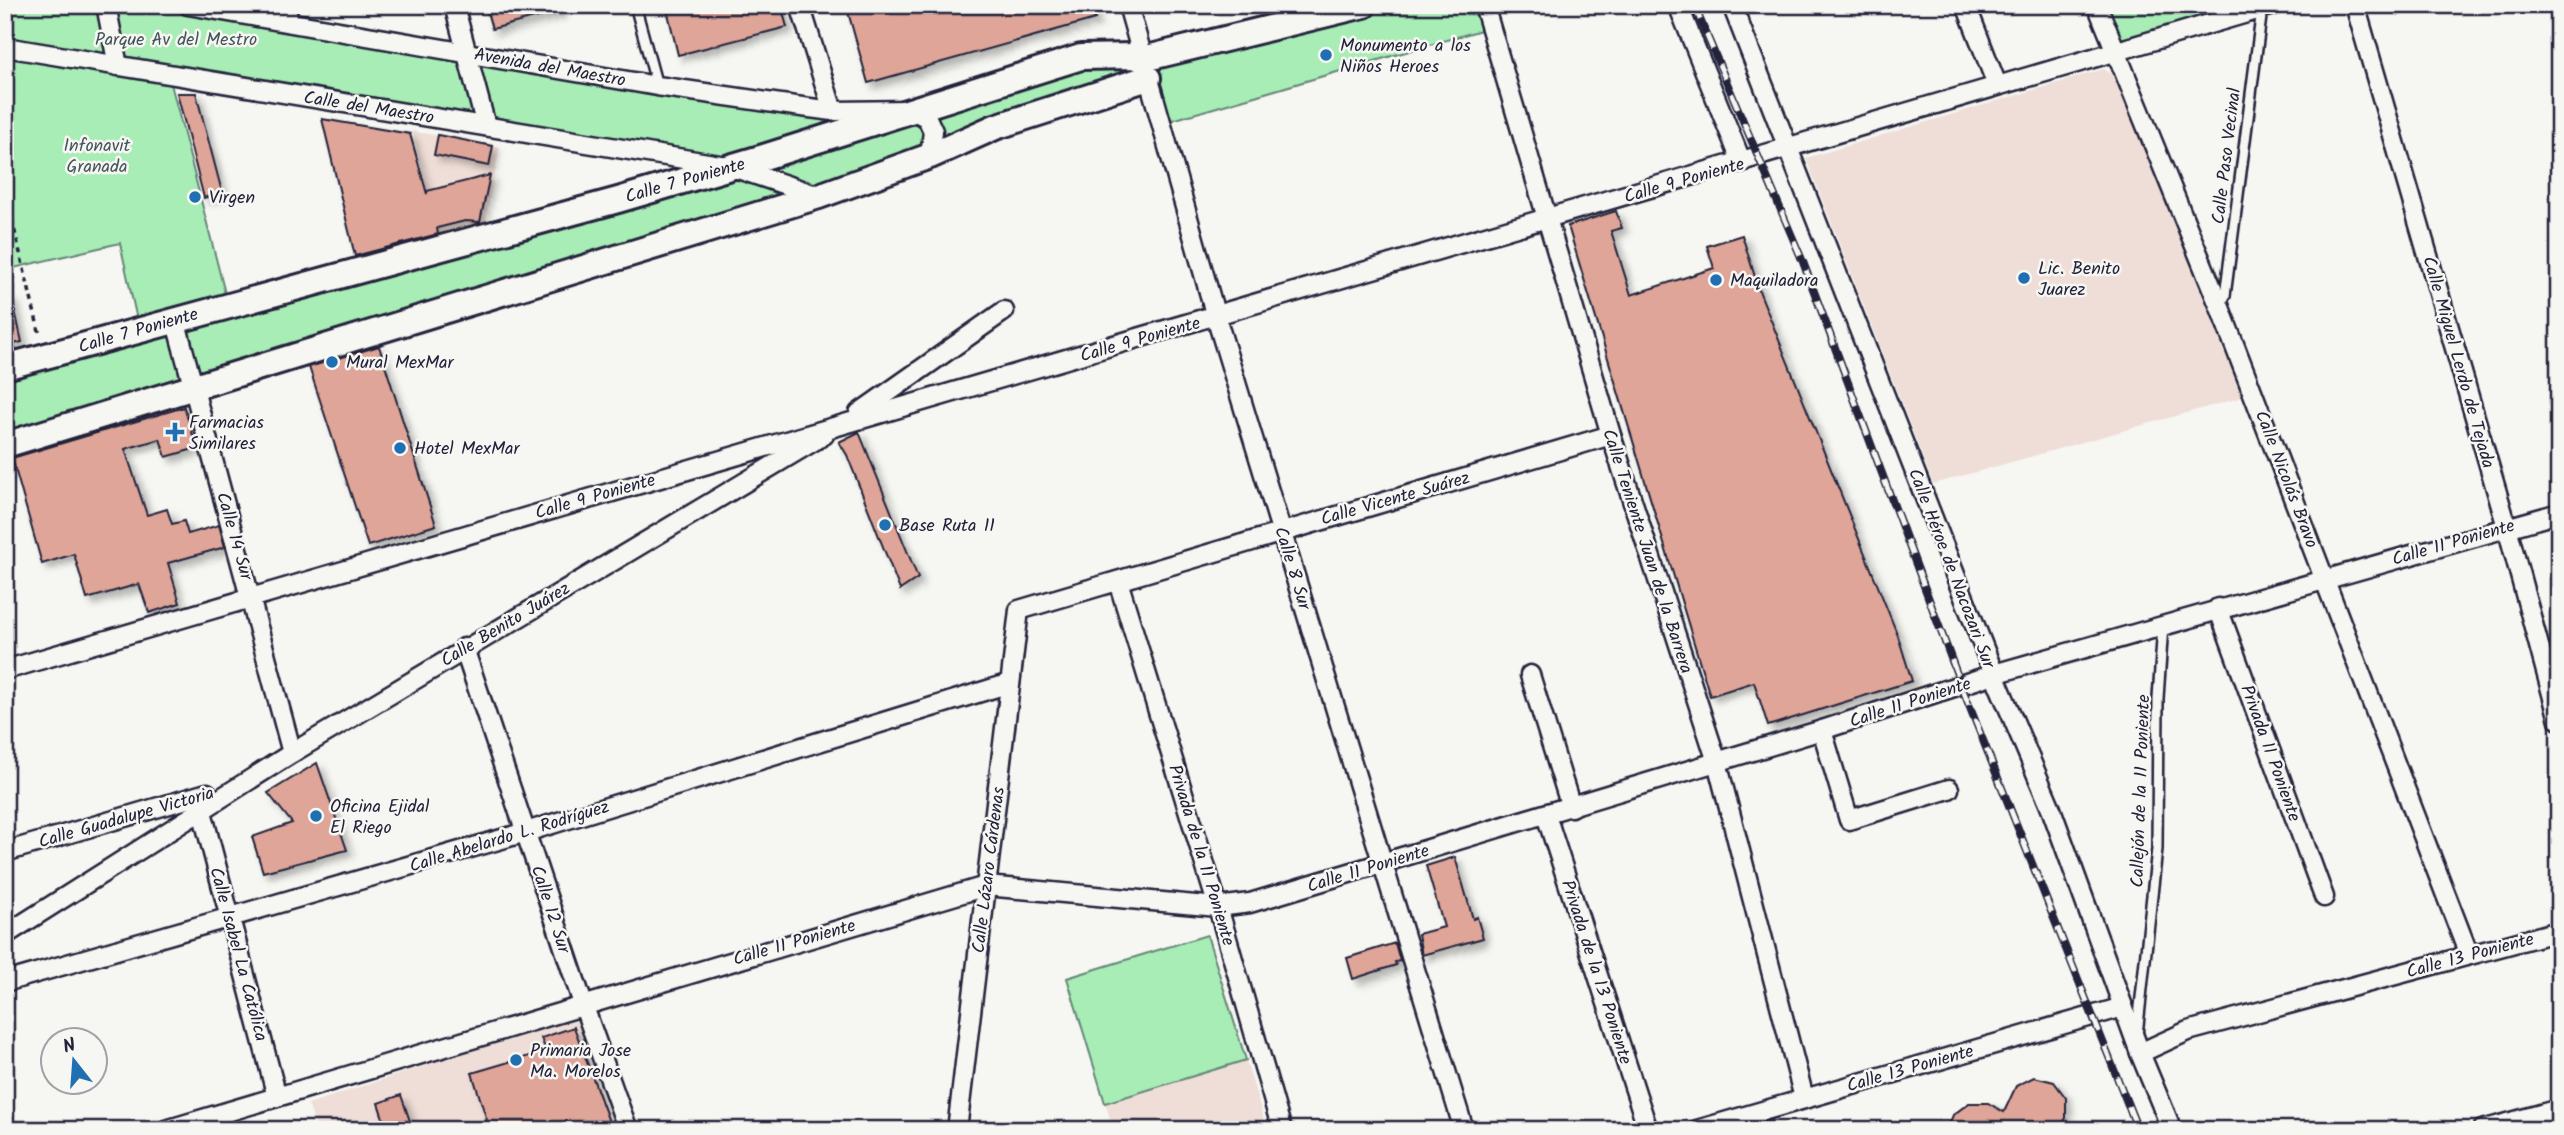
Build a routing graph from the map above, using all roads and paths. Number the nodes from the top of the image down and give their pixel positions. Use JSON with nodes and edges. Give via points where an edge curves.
{"nodes":[{"id":1,"x":106,"y":5,"type":"edge"},
{"id":2,"x":188,"y":5,"type":"edge"},
{"id":3,"x":290,"y":5,"type":"edge"},
{"id":4,"x":454,"y":5,"type":"edge"},
{"id":5,"x":635,"y":5,"type":"edge"},
{"id":6,"x":800,"y":5,"type":"edge"},
{"id":7,"x":1128,"y":5,"type":"edge"},
{"id":8,"x":1364,"y":5,"type":"edge"},
{"id":9,"x":1484,"y":5,"type":"edge"},
{"id":10,"x":1678,"y":5,"type":"edge"},
{"id":11,"x":1732,"y":5,"type":"edge"},
{"id":12,"x":1966,"y":5,"type":"edge"},
{"id":13,"x":2097,"y":5,"type":"edge"},
{"id":14,"x":2356,"y":5,"type":"edge"},
{"id":15,"x":2268,"y":7,"type":"edge"},
{"id":16,"x":2227,"y":12,"type":"edge"},
{"id":17,"x":1311,"y":13,"type":"edge"},
{"id":18,"x":295,"y":24,"type":"junction"},
{"id":19,"x":5,"y":47,"type":"edge"},
{"id":20,"x":466,"y":52,"type":"junction"},
{"id":21,"x":2115,"y":52,"type":"junction"},
{"id":22,"x":118,"y":66,"type":"junction"},
{"id":23,"x":1145,"y":68,"type":"junction"},
{"id":24,"x":1997,"y":85,"type":"junction"},
{"id":25,"x":657,"y":86,"type":"junction"},
{"id":26,"x":913,"y":110,"type":"junction"},
{"id":27,"x":833,"y":111,"type":"junction"},
{"id":28,"x":486,"y":126,"type":"junction"},
{"id":29,"x":1788,"y":149,"type":"junction"},
{"id":30,"x":930,"y":156,"type":"junction"},
{"id":31,"x":1742,"y":163,"type":"junction"},
{"id":32,"x":732,"y":166,"type":"junction"},
{"id":33,"x":5,"y":191,"type":"edge"},
{"id":34,"x":819,"y":196,"type":"junction"},
{"id":35,"x":1548,"y":219,"type":"junction"},
{"id":36,"x":2219,"y":305,"type":"junction"},
{"id":37,"x":1004,"y":311,"type":"dead end"},
{"id":38,"x":1216,"y":317,"type":"junction"},
{"id":39,"x":175,"y":319,"type":"junction"},
{"id":40,"x":44,"y":356,"type":"junction"},
{"id":41,"x":5,"y":367,"type":"edge"},
{"id":42,"x":193,"y":390,"type":"junction"},
{"id":43,"x":846,"y":422,"type":"junction"},
{"id":44,"x":1611,"y":435,"type":"junction"},
{"id":45,"x":5,"y":445,"type":"edge"},
{"id":46,"x":2559,"y":513,"type":"edge"},
{"id":47,"x":2507,"y":527,"type":"junction"},
{"id":48,"x":1282,"y":531,"type":"junction"},
{"id":49,"x":2322,"y":579,"type":"junction"},
{"id":50,"x":1118,"y":581,"type":"junction"},
{"id":51,"x":252,"y":598,"type":"junction"},
{"id":52,"x":2218,"y":608,"type":"junction"},
{"id":53,"x":1018,"y":610,"type":"joint"},
{"id":54,"x":2163,"y":625,"type":"junction"},
{"id":55,"x":464,"y":648,"type":"junction"},
{"id":56,"x":5,"y":670,"type":"edge"},
{"id":57,"x":1994,"y":674,"type":"junction"},
{"id":58,"x":1530,"y":675,"type":"dead end"},
{"id":59,"x":1010,"y":683,"type":"junction"},
{"id":60,"x":2559,"y":720,"type":"edge"},
{"id":61,"x":1822,"y":730,"type":"junction"},
{"id":62,"x":292,"y":753,"type":"junction"},
{"id":63,"x":1717,"y":762,"type":"junction"},
{"id":64,"x":1949,"y":789,"type":"dead end"},
{"id":65,"x":200,"y":803,"type":"junction"},
{"id":66,"x":1571,"y":807,"type":"junction"},
{"id":67,"x":1546,"y":815,"type":"junction"},
{"id":68,"x":526,"y":832,"type":"junction"},
{"id":69,"x":5,"y":852,"type":"edge"},
{"id":70,"x":1382,"y":864,"type":"junction"},
{"id":71,"x":986,"y":886,"type":"junction"},
{"id":72,"x":2323,"y":897,"type":"dead end"},
{"id":73,"x":1218,"y":907,"type":"junction"},
{"id":74,"x":228,"y":918,"type":"junction"},
{"id":75,"x":2559,"y":931,"type":"edge"},
{"id":76,"x":5,"y":935,"type":"edge"},
{"id":77,"x":2469,"y":956,"type":"junction"},
{"id":78,"x":5,"y":982,"type":"edge"},
{"id":79,"x":583,"y":1004,"type":"junction"},
{"id":80,"x":2123,"y":1007,"type":"junction"},
{"id":81,"x":2138,"y":1047,"type":"junction"},
{"id":82,"x":277,"y":1097,"type":"junction"},
{"id":83,"x":1804,"y":1098,"type":"junction"},
{"id":84,"x":2559,"y":1109,"type":"edge"},
{"id":85,"x":209,"y":1123,"type":"edge"},
{"id":86,"x":2491,"y":1129,"type":"edge"},
{"id":87,"x":166,"y":1130,"type":"edge"},
{"id":88,"x":628,"y":1130,"type":"edge"},
{"id":89,"x":957,"y":1130,"type":"edge"},
{"id":90,"x":1282,"y":1130,"type":"edge"},
{"id":91,"x":1464,"y":1130,"type":"edge"},
{"id":92,"x":1648,"y":1130,"type":"edge"},
{"id":93,"x":1697,"y":1130,"type":"edge"},
{"id":94,"x":2172,"y":1130,"type":"edge"}],
"edges":[{"from":1,"to":22,"type":"street"},
{"from":2,"to":18,"type":"street","name":"Avenida del Maestro"},
{"from":3,"to":18,"type":"lane"},
{"from":4,"to":20,"type":"street"},
{"from":5,"to":25,"type":"lane"},
{"from":6,"to":27,"type":"street"},
{"from":7,"to":23,"type":"street","name":"Calle 8 Sur"},
{"from":8,"to":17,"type":"main road","name":"Calle 7 Poniente"},
{"from":9,"to":35,"type":"street","name":"Calle Teniente Juan de la Barrera"},
{"from":10,"to":31,"type":"street"},
{"from":11,"to":29,"type":"street","name":"Calle Héroe de Nacozari Sur"},
{"from":12,"to":24,"type":"street"},
{"from":13,"to":21,"type":"street","name":"Calle Nicolás Bravo"},
{"from":14,"to":47,"type":"street","name":"Calle Miguel Lerdo de Tejada"},
{"from":15,"to":16,"type":"street","name":"Calle 9 Poniente"},
{"from":15,"to":36,"type":"lane","name":"Calle Paso Vecinal"},
{"from":16,"to":21,"type":"street","name":"Calle 9 Poniente"},
{"from":17,"to":23,"type":"main road","name":"Calle 7 Poniente"},
{"from":18,"to":20,"type":"street","name":"Avenida del Maestro"},
{"from":19,"to":22,"type":"street","name":"Calle del Maestro"},
{"from":20,"to":25,"type":"street","name":"Avenida del Maestro"},
{"from":20,"to":28,"type":"street"},
{"from":21,"to":24,"type":"street","name":"Calle 9 Poniente"},
{"from":21,"to":36,"type":"street","name":"Calle Nicolás Bravo"},
{"from":22,"to":28,"type":"street","name":"Calle del Maestro"},
{"from":23,"to":26,"type":"main road","name":"Calle 7 Poniente","via":[[1134,56],[1081,57]]},
{"from":23,"to":30,"type":"main road","name":"Calle 7 Poniente"},
{"from":23,"to":38,"type":"street","name":"Calle 8 Sur"},
{"from":24,"to":29,"type":"street","name":"Calle 9 Poniente"},
{"from":25,"to":27,"type":"street","name":"Avenida del Maestro"},
{"from":26,"to":27,"type":"street","name":"Avenida del Maestro"},
{"from":26,"to":30,"type":"street","via":[[927,118],[933,131]]},
{"from":26,"to":32,"type":"main road","name":"Calle 7 Poniente"},
{"from":28,"to":32,"type":"street","name":"Calle del Maestro"},
{"from":29,"to":31,"type":"street","name":"Calle 9 Poniente"},
{"from":29,"to":57,"type":"street","name":"Calle Héroe de Nacozari Sur"},
{"from":30,"to":34,"type":"main road","name":"Calle 7 Poniente"},
{"from":31,"to":35,"type":"street","name":"Calle 9 Poniente"},
{"from":32,"to":34,"type":"street","name":"Calle del Maestro"},
{"from":32,"to":39,"type":"main road","name":"Calle 7 Poniente"},
{"from":33,"to":40,"type":"path"},
{"from":34,"to":42,"type":"main road","name":"Calle 7 Poniente"},
{"from":35,"to":38,"type":"street","name":"Calle 9 Poniente"},
{"from":35,"to":44,"type":"street","name":"Calle Teniente Juan de la Barrera"},
{"from":36,"to":49,"type":"street","name":"Calle Nicolás Bravo"},
{"from":37,"to":43,"type":"street","name":"Calle Benito Juárez"},
{"from":38,"to":43,"type":"street","name":"Calle 9 Poniente"},
{"from":38,"to":48,"type":"street","name":"Calle 8 Sur"},
{"from":39,"to":40,"type":"main road","name":"Calle 7 Poniente"},
{"from":39,"to":42,"type":"street","name":"Calle 14 Sur"},
{"from":40,"to":41,"type":"main road","name":"Calle 7 Poniente"},
{"from":42,"to":45,"type":"main road","name":"Calle 7 Poniente"},
{"from":42,"to":51,"type":"street","name":"Calle 14 Sur"},
{"from":43,"to":51,"type":"street","name":"Calle 9 Poniente"},
{"from":43,"to":55,"type":"street","name":"Calle Benito Juárez"},
{"from":44,"to":48,"type":"street","name":"Calle Vicente Suárez"},
{"from":44,"to":63,"type":"street","name":"Calle Teniente Juan de la Barrera"},
{"from":46,"to":47,"type":"street","name":"Calle 11 Poniente"},
{"from":47,"to":49,"type":"street","name":"Calle 11 Poniente"},
{"from":47,"to":60,"type":"street","name":"Calle Miguel Lerdo de Tejada"},
{"from":48,"to":50,"type":"street","name":"Calle Vicente Suárez"},
{"from":48,"to":70,"type":"street","name":"Calle 8 Sur"},
{"from":49,"to":52,"type":"street","name":"Calle 11 Poniente"},
{"from":49,"to":77,"type":"street","name":"Calle Nicolás Bravo"},
{"from":50,"to":53,"type":"street","name":"Calle Vicente Suárez"},
{"from":50,"to":73,"type":"street","name":"Privada de la 11 Poniente"},
{"from":51,"to":56,"type":"street","name":"Calle 9 Poniente"},
{"from":51,"to":62,"type":"street","name":"Calle 14 Sur"},
{"from":52,"to":54,"type":"street","name":"Calle 11 Poniente"},
{"from":52,"to":72,"type":"street","name":"Privada 11 Poniente"},
{"from":53,"to":59,"type":"street","name":"Calle Lázaro Cárdenas"},
{"from":54,"to":57,"type":"street","name":"Calle 11 Poniente"},
{"from":54,"to":81,"type":"lane","name":"Callejón de la 11 Poniente","via":[[2157,849]]},
{"from":55,"to":62,"type":"street","name":"Calle Benito Juárez"},
{"from":55,"to":68,"type":"street","name":"Calle 12 Sur"},
{"from":57,"to":61,"type":"street","name":"Calle 11 Poniente"},
{"from":57,"to":80,"type":"street","name":"Calle Héroe de Nacozari Sur","via":[[2050,806]]},
{"from":58,"to":66,"type":"street"},
{"from":59,"to":68,"type":"street","name":"Calle Abelardo L. Rodríguez"},
{"from":59,"to":71,"type":"street","name":"Calle Lázaro Cárdenas"},
{"from":61,"to":63,"type":"street","name":"Calle 11 Poniente"},
{"from":61,"to":64,"type":"street","via":[[1849,820]]},
{"from":62,"to":65,"type":"street","name":"Calle Benito Juárez","via":[[246,782]]},
{"from":63,"to":66,"type":"street","name":"Calle 11 Poniente"},
{"from":63,"to":83,"type":"street","name":"Calle Teniente Juan de la Barrera"},
{"from":65,"to":69,"type":"street","name":"Calle Guadalupe Victoria"},
{"from":65,"to":74,"type":"street","name":"Calle Isabel La Católica"},
{"from":65,"to":76,"type":"street","name":"Calle Benito Juárez"},
{"from":66,"to":67,"type":"street","name":"Calle 11 Poniente"},
{"from":67,"to":70,"type":"street","name":"Calle 11 Poniente"},
{"from":67,"to":92,"type":"street","name":"Privada de la 13 Poniente"},
{"from":68,"to":74,"type":"street","name":"Calle Abelardo L. Rodríguez"},
{"from":68,"to":79,"type":"street","name":"Calle 12 Sur"},
{"from":70,"to":73,"type":"street","name":"Calle 11 Poniente","via":[[1250,903]]},
{"from":70,"to":91,"type":"street","name":"Calle 8 Sur"},
{"from":71,"to":73,"type":"street","name":"Calle 11 Poniente"},
{"from":71,"to":79,"type":"street","name":"Calle 11 Poniente"},
{"from":71,"to":89,"type":"street","name":"Calle Lázaro Cárdenas"},
{"from":73,"to":90,"type":"street","name":"Privada de la 11 Poniente"},
{"from":74,"to":78,"type":"street","name":"Calle Abelardo L. Rodríguez"},
{"from":74,"to":82,"type":"street","name":"Calle Isabel La Católica"},
{"from":75,"to":77,"type":"street","name":"Calle 13 Poniente"},
{"from":77,"to":81,"type":"street","name":"Calle 13 Poniente"},
{"from":79,"to":82,"type":"street","name":"Calle 11 Poniente"},
{"from":79,"to":88,"type":"street","name":"Calle 12 Sur"},
{"from":80,"to":81,"type":"street","name":"Calle Héroe de Nacozari Sur"},
{"from":80,"to":83,"type":"street","name":"Calle 13 Poniente"},
{"from":81,"to":94,"type":"street","name":"Calle Héroe de Nacozari Sur"},
{"from":82,"to":85,"type":"street","name":"Calle 11 Poniente"},
{"from":83,"to":93,"type":"street","name":"Calle 13 Poniente"},
{"from":84,"to":86,"type":"street"},
{"from":85,"to":87,"type":"street","name":"Calle 11 Poniente"}]}
